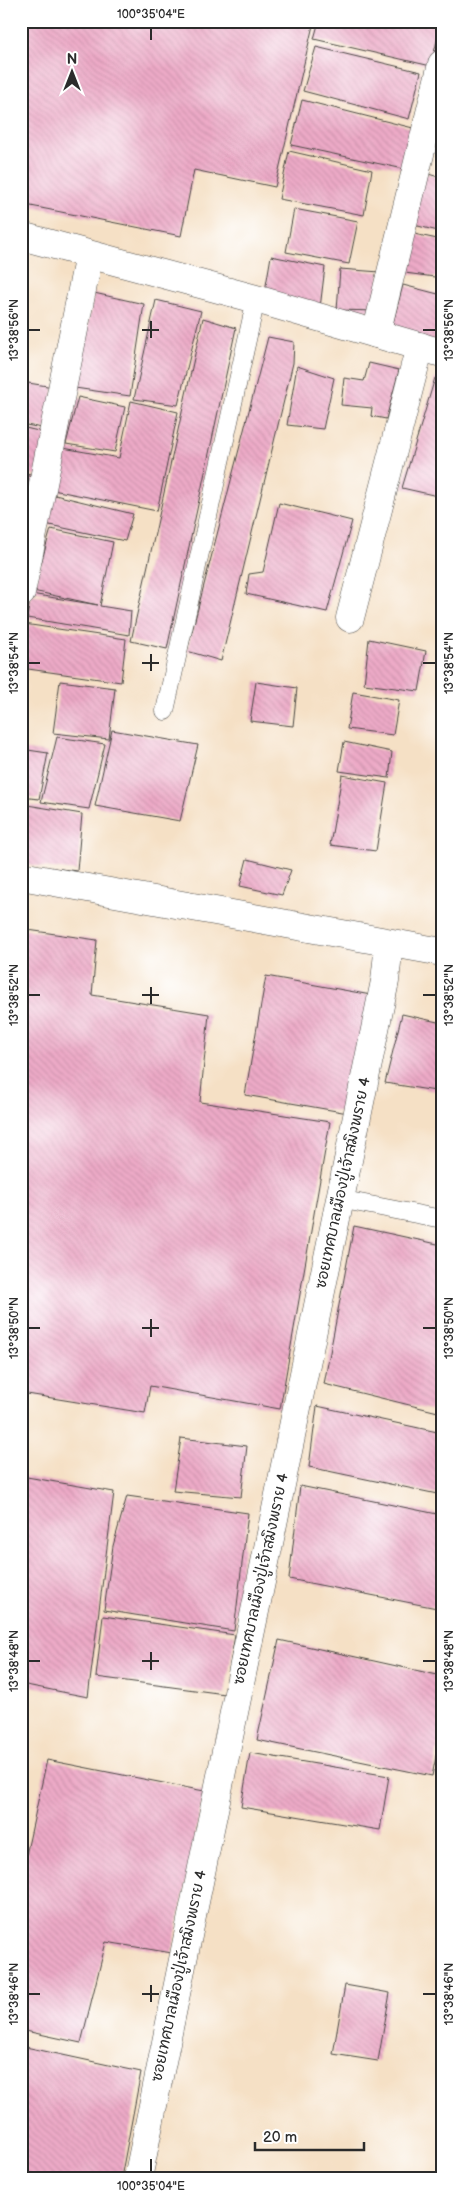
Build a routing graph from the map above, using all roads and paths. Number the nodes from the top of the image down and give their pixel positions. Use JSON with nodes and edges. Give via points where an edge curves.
{"nodes":[{"id":1,"x":442,"y":64,"type":"edge"},
{"id":2,"x":21,"y":236,"type":"edge"},
{"id":3,"x":89,"y":255,"type":"junction"},
{"id":4,"x":256,"y":299,"type":"junction"},
{"id":5,"x":376,"y":334,"type":"junction"},
{"id":6,"x":431,"y":350,"type":"edge"},
{"id":7,"x":21,"y":593,"type":"edge"},
{"id":8,"x":350,"y":618,"type":"dead end"},
{"id":9,"x":165,"y":711,"type":"dead end"},
{"id":10,"x":21,"y":876,"type":"edge"},
{"id":11,"x":442,"y":952,"type":"edge"},
{"id":12,"x":387,"y":960,"type":"junction"},
{"id":13,"x":339,"y":1199,"type":"junction"},
{"id":14,"x":442,"y":1219,"type":"edge"},
{"id":15,"x":138,"y":2178,"type":"edge"}],
"edges":[{"from":1,"to":5,"type":"street"},
{"from":2,"to":3,"type":"street"},
{"from":3,"to":4,"type":"street"},
{"from":3,"to":7,"type":"street"},
{"from":4,"to":5,"type":"street"},
{"from":4,"to":9,"type":"lane"},
{"from":5,"to":6,"type":"street"},
{"from":6,"to":8,"type":"street"},
{"from":10,"to":12,"type":"street"},
{"from":11,"to":12,"type":"street"},
{"from":12,"to":13,"type":"street","name":"ซอยเทศบาลเมืองปู่เจ้าสมิงพราย 4"},
{"from":13,"to":14,"type":"lane"},
{"from":13,"to":15,"type":"street","name":"ซอยเทศบาลเมืองปู่เจ้าสมิงพราย 4"}]}
